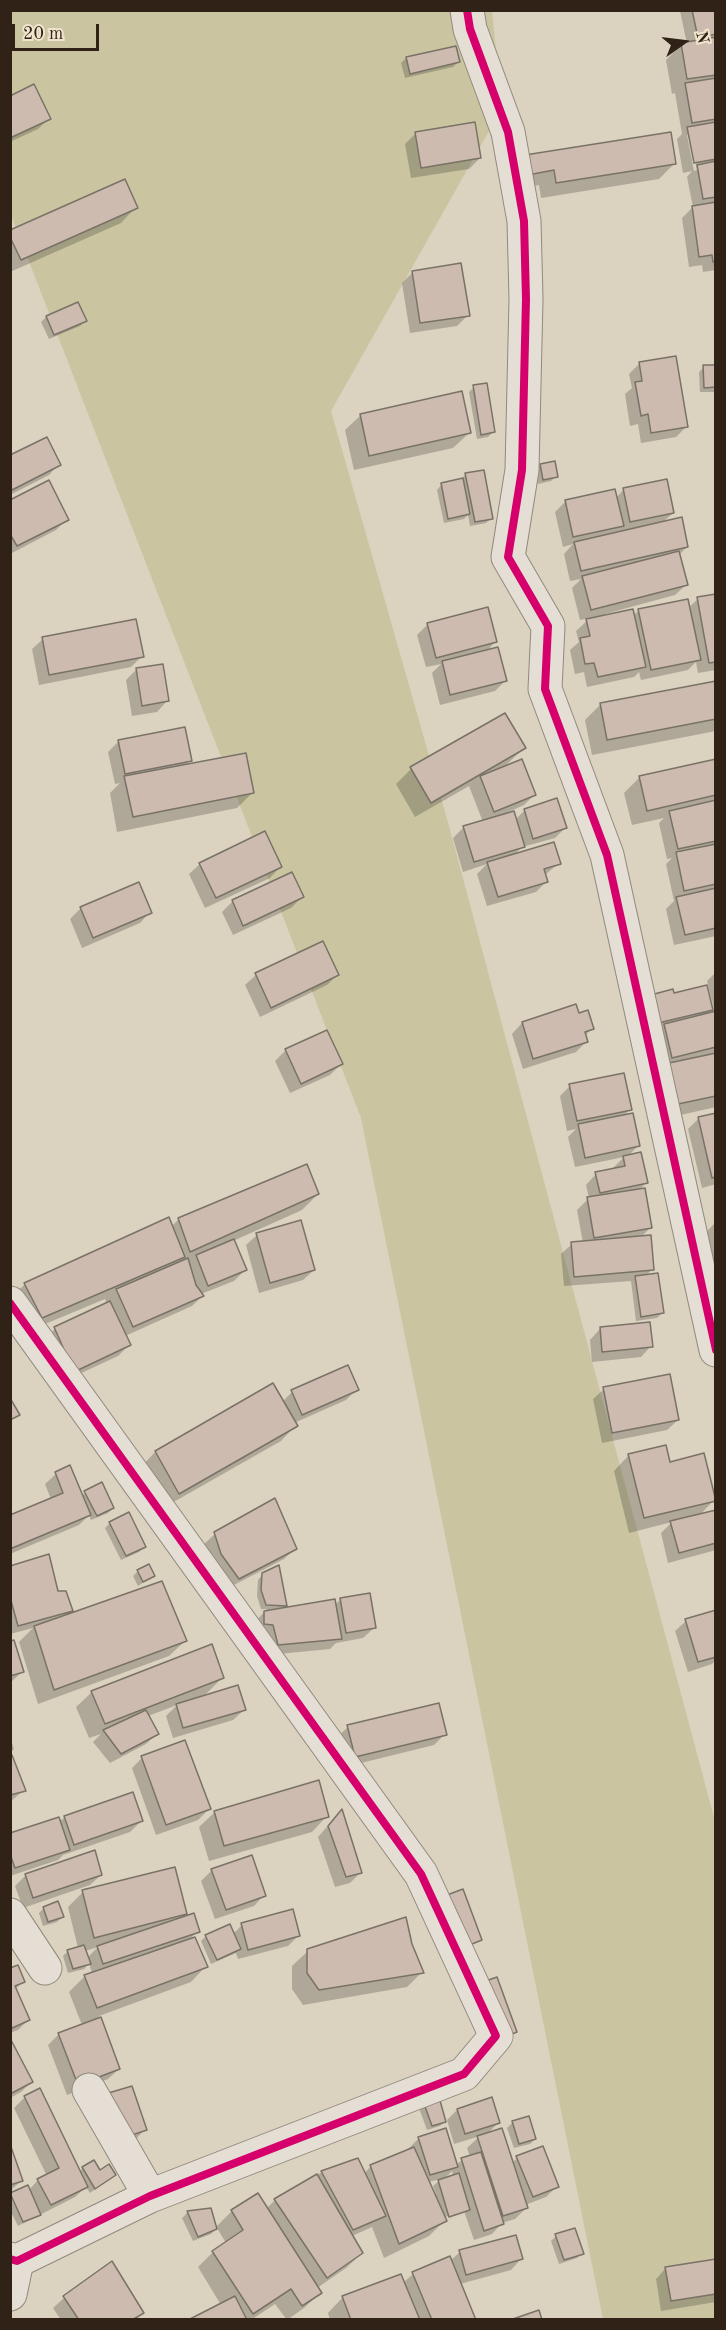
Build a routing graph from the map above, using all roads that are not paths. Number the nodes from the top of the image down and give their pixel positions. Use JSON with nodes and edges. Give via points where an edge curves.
{"nodes":[{"id":1,"x":467,"y":10,"type":"edge"},
{"id":2,"x":10,"y":1303,"type":"edge"},
{"id":3,"x":716,"y":1350,"type":"edge"},
{"id":4,"x":10,"y":1915,"type":"edge"},
{"id":5,"x":45,"y":1968,"type":"dead end"},
{"id":6,"x":89,"y":2090,"type":"dead end"},
{"id":7,"x":150,"y":2196,"type":"junction"},
{"id":8,"x":14,"y":2260,"type":"edge"},
{"id":9,"x":10,"y":2294,"type":"edge"}],
"edges":[{"from":1,"to":3,"type":"street","via":[[470,29],[507,132],[524,221],[522,470],[508,557],[548,626],[545,689],[607,855]]},
{"from":2,"to":7,"type":"street","via":[[421,1874],[496,2036],[464,2074]]},
{"from":4,"to":5,"type":"street"},
{"from":6,"to":7,"type":"street"},
{"from":7,"to":8,"type":"street"},
{"from":8,"to":9,"type":"street"}]}
